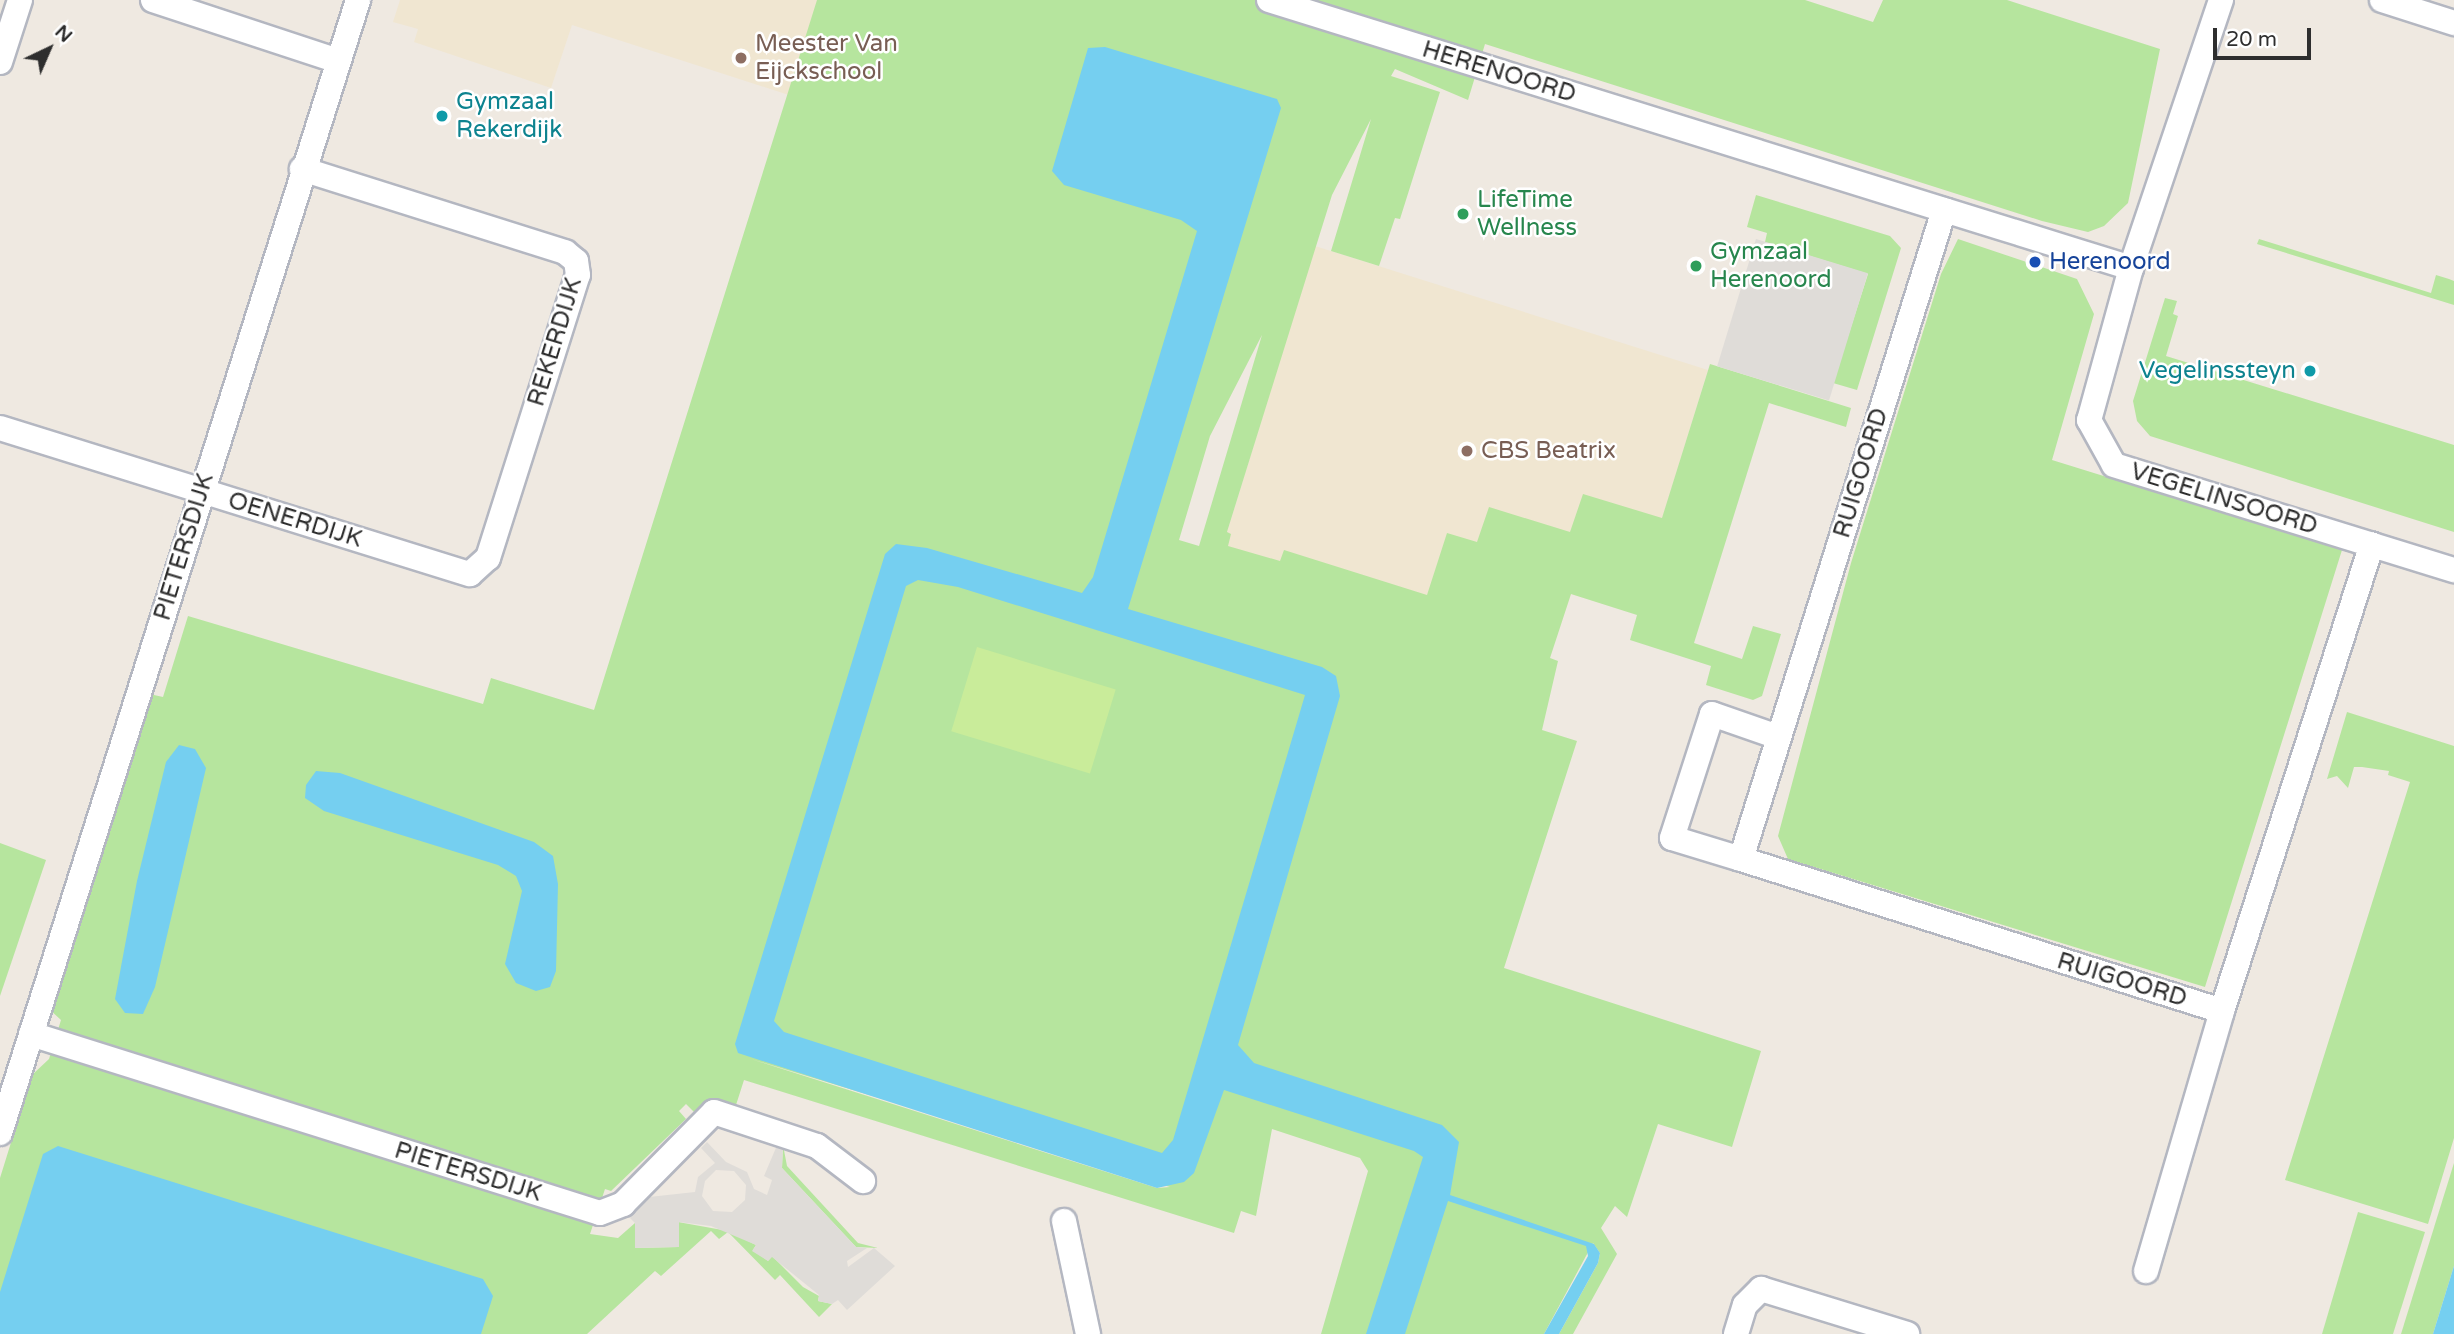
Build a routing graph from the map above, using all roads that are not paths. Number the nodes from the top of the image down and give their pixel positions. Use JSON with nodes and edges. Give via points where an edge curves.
{"nodes":[{"id":1,"x":20,"y":0,"type":"edge"},
{"id":2,"x":153,"y":0,"type":"edge"},
{"id":3,"x":358,"y":0,"type":"edge"},
{"id":4,"x":1269,"y":0,"type":"edge"},
{"id":5,"x":2221,"y":0,"type":"edge"},
{"id":6,"x":2382,"y":0,"type":"edge"},
{"id":7,"x":221,"y":10,"type":"edge"},
{"id":8,"x":2454,"y":23,"type":"edge"},
{"id":9,"x":336,"y":60,"type":"junction"},
{"id":10,"x":0,"y":62,"type":"edge"},
{"id":11,"x":302,"y":169,"type":"junction"},
{"id":12,"x":1944,"y":210,"type":"junction"},
{"id":13,"x":2131,"y":268,"type":"junction"},
{"id":14,"x":0,"y":428,"type":"edge"},
{"id":15,"x":201,"y":492,"type":"junction"},
{"id":16,"x":2372,"y":545,"type":"junction"},
{"id":17,"x":2454,"y":570,"type":"edge"},
{"id":18,"x":470,"y":573,"type":"joint"},
{"id":19,"x":1778,"y":737,"type":"junction"},
{"id":20,"x":1741,"y":859,"type":"junction"},
{"id":21,"x":2222,"y":1011,"type":"junction"},
{"id":22,"x":31,"y":1034,"type":"junction"},
{"id":23,"x":0,"y":1133,"type":"edge"},
{"id":24,"x":863,"y":1181,"type":"dead end"},
{"id":25,"x":1064,"y":1221,"type":"dead end"},
{"id":26,"x":2146,"y":1271,"type":"dead end"},
{"id":27,"x":1088,"y":1334,"type":"edge"},
{"id":28,"x":1736,"y":1334,"type":"edge"},
{"id":29,"x":1908,"y":1334,"type":"edge"}],
"edges":[{"from":1,"to":10,"type":"street"},
{"from":2,"to":7,"type":"street"},
{"from":3,"to":9,"type":"street","name":"PIETERSDIJK"},
{"from":4,"to":12,"type":"street","name":"HERENOORD"},
{"from":5,"to":13,"type":"street","name":"VEGELINSOORD"},
{"from":6,"to":8,"type":"street"},
{"from":7,"to":9,"type":"street"},
{"from":9,"to":11,"type":"street","name":"PIETERSDIJK"},
{"from":11,"to":15,"type":"street","name":"PIETERSDIJK"},
{"from":11,"to":18,"type":"street","name":"REKERDIJK","via":[[565,252],[576,261],[578,275],[488,558]]},
{"from":12,"to":13,"type":"street","name":"HERENOORD"},
{"from":12,"to":19,"type":"street","name":"RUIGOORD"},
{"from":13,"to":16,"type":"street","name":"VEGELINSOORD","via":[[2089,420],[2114,465]]},
{"from":14,"to":15,"type":"street","name":"OENERDIJK"},
{"from":15,"to":18,"type":"street","name":"OENERDIJK"},
{"from":15,"to":22,"type":"street","name":"PIETERSDIJK"},
{"from":16,"to":17,"type":"street","name":"VEGELINSOORD"},
{"from":16,"to":21,"type":"street"},
{"from":19,"to":20,"type":"street","name":"RUIGOORD"},
{"from":19,"to":20,"type":"street","name":"RUIGOORD","via":[[1712,714],[1672,838]]},
{"from":20,"to":21,"type":"street","name":"RUIGOORD"},
{"from":21,"to":26,"type":"street"},
{"from":22,"to":23,"type":"street","name":"PIETERSDIJK"},
{"from":22,"to":24,"type":"street","name":"PIETERSDIJK","via":[[600,1213],[623,1204],[714,1112],[817,1146]]},
{"from":25,"to":27,"type":"street"},
{"from":28,"to":29,"type":"street","via":[[1745,1306],[1761,1289]]}]}
